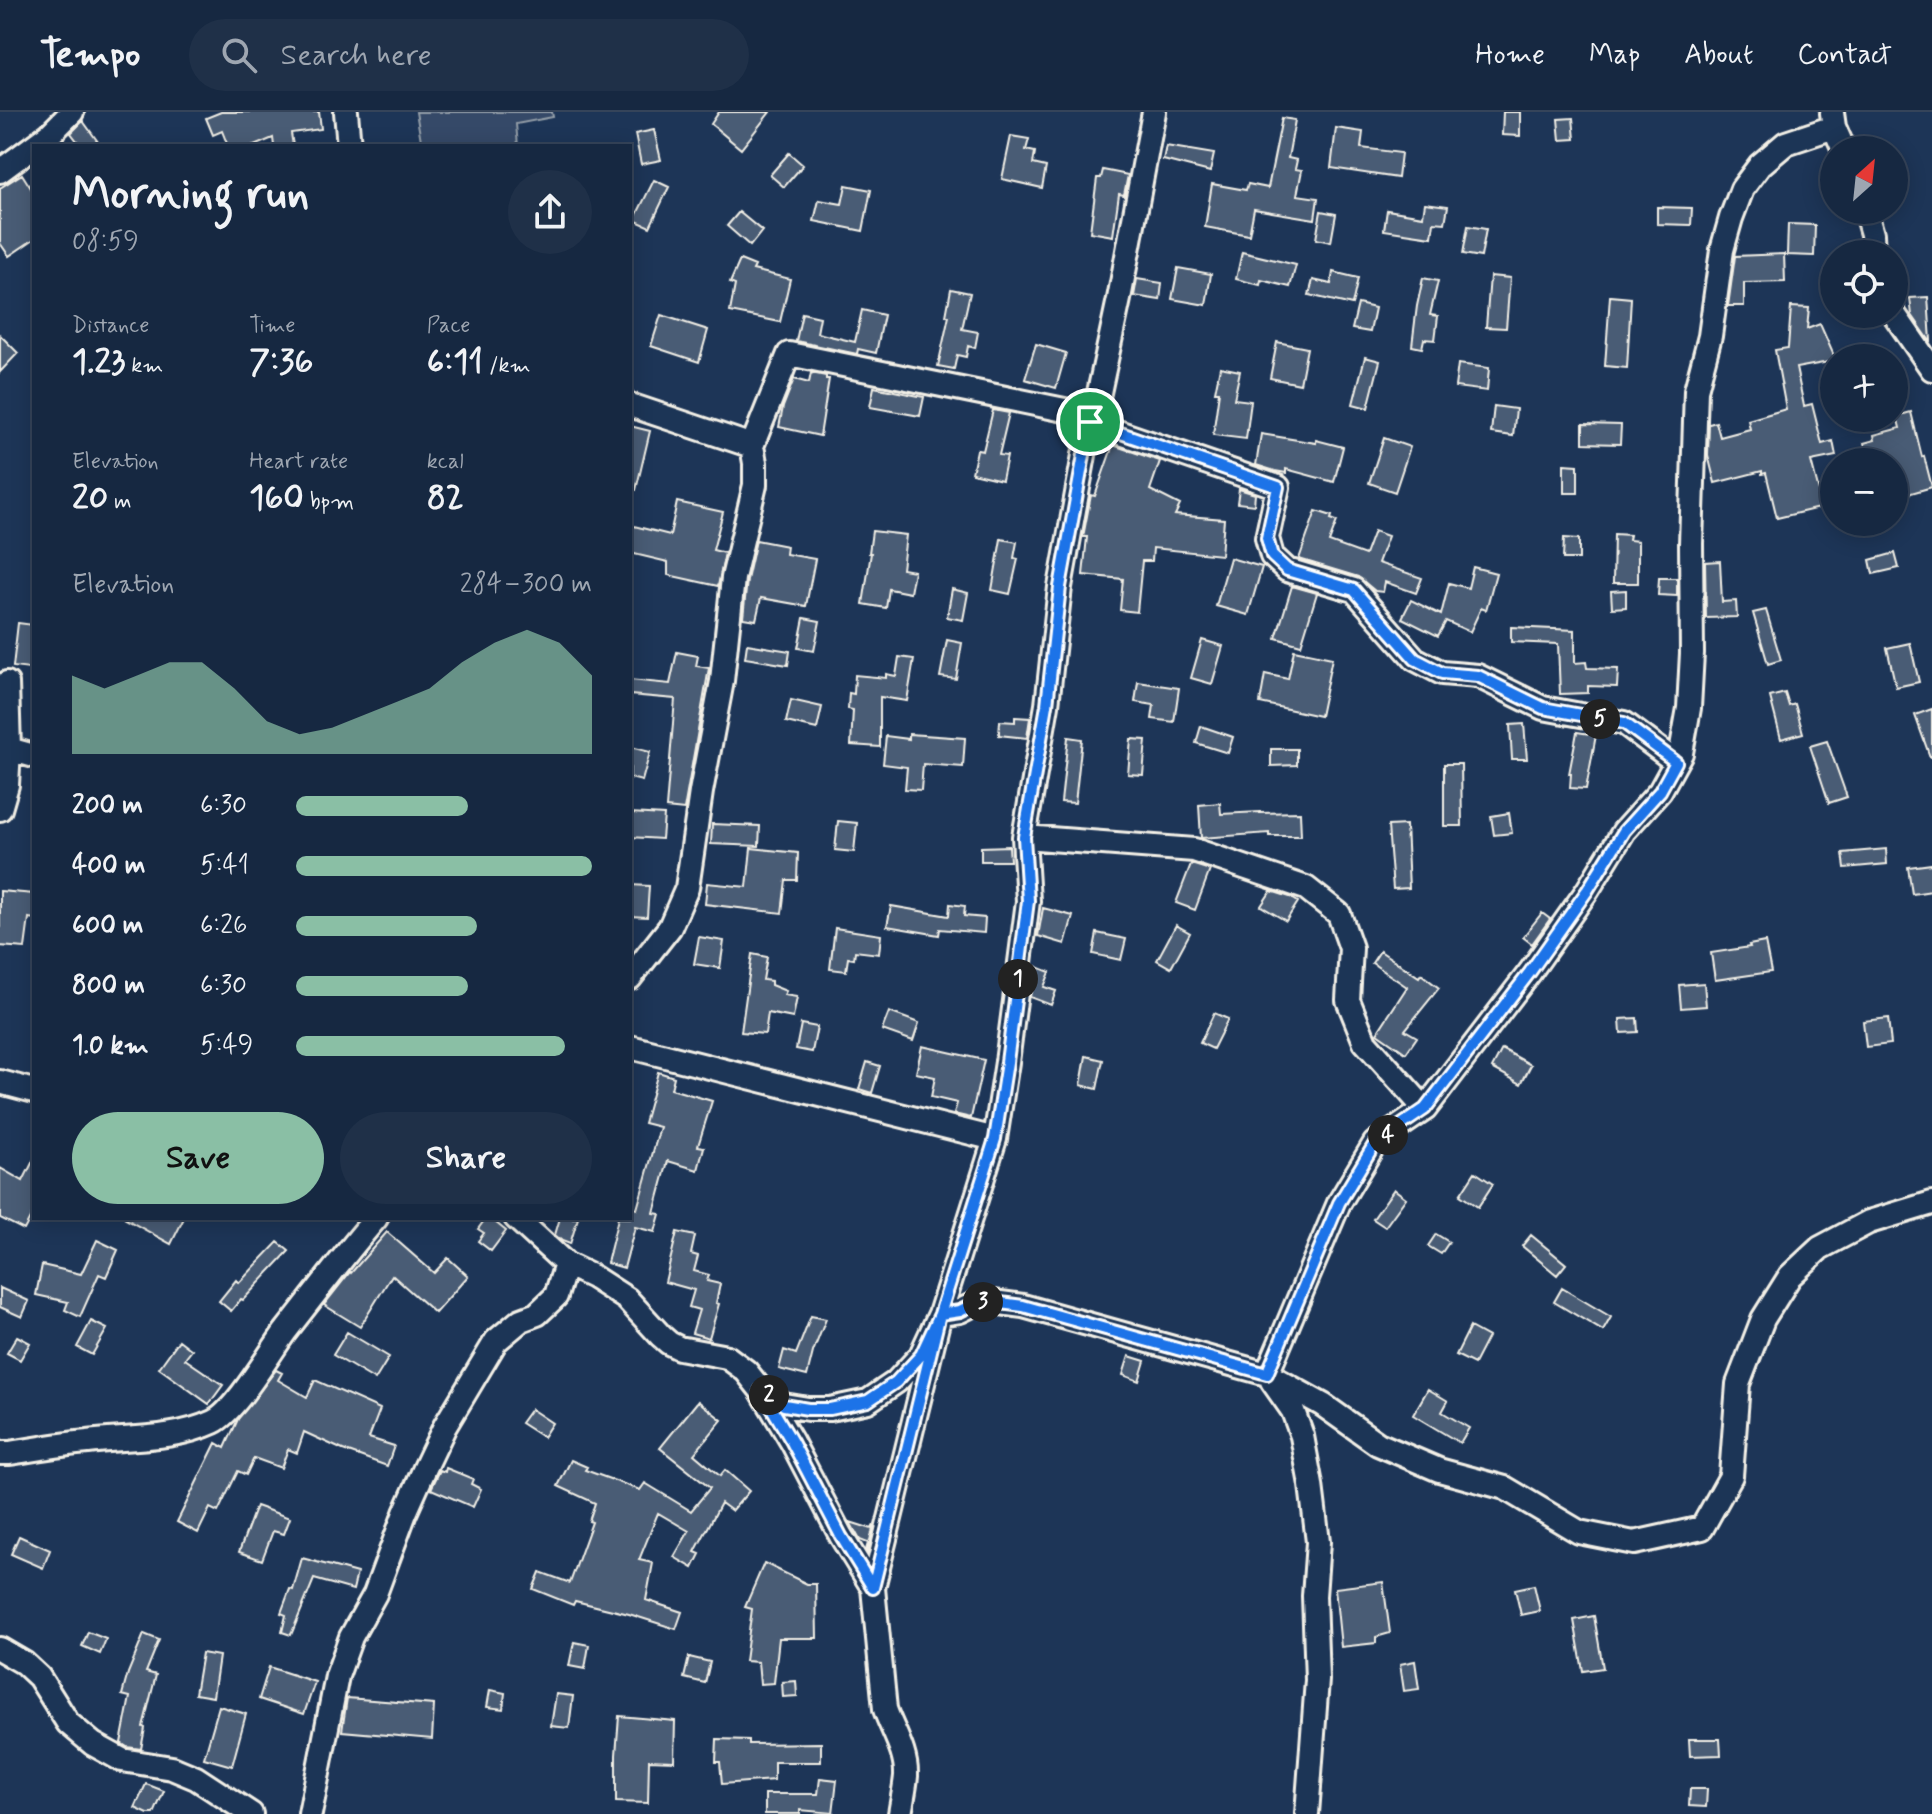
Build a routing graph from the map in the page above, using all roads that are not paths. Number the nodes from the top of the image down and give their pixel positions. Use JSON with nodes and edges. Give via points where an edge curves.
{"nodes":[{"id":1,"x":72,"y":112,"type":"edge"},
{"id":2,"x":346,"y":112,"type":"edge"},
{"id":3,"x":1154,"y":112,"type":"edge"},
{"id":4,"x":1833,"y":120,"type":"edge"},
{"id":5,"x":36,"y":144,"type":"edge"},
{"id":6,"x":349,"y":144,"type":"edge"},
{"id":7,"x":32,"y":147,"type":"edge"},
{"id":8,"x":0,"y":171,"type":"edge"},
{"id":9,"x":1904,"y":328,"type":"edge"},
{"id":10,"x":1932,"y":369,"type":"edge"},
{"id":11,"x":632,"y":406,"type":"edge"},
{"id":12,"x":1094,"y":416,"type":"junction"},
{"id":13,"x":752,"y":446,"type":"junction"},
{"id":14,"x":7,"y":683,"type":"dead end"},
{"id":15,"x":9,"y":749,"type":"junction"},
{"id":16,"x":32,"y":755,"type":"edge"},
{"id":17,"x":1676,"y":762,"type":"junction"},
{"id":18,"x":0,"y":809,"type":"edge"},
{"id":19,"x":1024,"y":837,"type":"junction"},
{"id":20,"x":632,"y":975,"type":"edge"},
{"id":21,"x":632,"y":1048,"type":"edge"},
{"id":22,"x":0,"y":1082,"type":"edge"},
{"id":23,"x":32,"y":1090,"type":"edge"},
{"id":24,"x":1425,"y":1109,"type":"junction"},
{"id":25,"x":995,"y":1139,"type":"junction"},
{"id":26,"x":1932,"y":1203,"type":"edge"},
{"id":27,"x":374,"y":1220,"type":"edge"},
{"id":28,"x":518,"y":1220,"type":"edge"},
{"id":29,"x":566,"y":1264,"type":"junction"},
{"id":30,"x":940,"y":1314,"type":"junction"},
{"id":31,"x":1267,"y":1374,"type":"junction"},
{"id":32,"x":761,"y":1390,"type":"junction"},
{"id":33,"x":0,"y":1453,"type":"edge"},
{"id":34,"x":873,"y":1588,"type":"junction"},
{"id":35,"x":0,"y":1649,"type":"edge"},
{"id":36,"x":251,"y":1814,"type":"edge"},
{"id":37,"x":310,"y":1814,"type":"edge"},
{"id":38,"x":900,"y":1814,"type":"edge"},
{"id":39,"x":1307,"y":1814,"type":"edge"}],
"edges":[{"from":1,"to":5,"type":"street"},
{"from":2,"to":6,"type":"street"},
{"from":3,"to":12,"type":"street"},
{"from":4,"to":17,"type":"street","via":[[1786,143],[1760,165],[1742,189],[1722,250],[1696,390],[1692,653],[1689,708]]},
{"from":7,"to":8,"type":"street"},
{"from":9,"to":10,"type":"street"},
{"from":11,"to":13,"type":"street"},
{"from":12,"to":13,"type":"street","via":[[789,354]]},
{"from":12,"to":17,"type":"street","via":[[1115,431],[1278,487],[1267,538],[1272,556],[1287,570],[1354,590],[1415,659],[1442,673],[1478,676],[1543,708],[1624,723]]},
{"from":12,"to":19,"type":"street","via":[[1060,587]]},
{"from":13,"to":20,"type":"street","via":[[755,485],[733,578],[722,681],[687,888],[670,927]]},
{"from":14,"to":15,"type":"street"},
{"from":15,"to":16,"type":"street"},
{"from":15,"to":18,"type":"street"},
{"from":17,"to":24,"type":"street","via":[[1530,972]]},
{"from":19,"to":24,"type":"street","via":[[1194,850],[1306,888],[1339,914],[1351,948],[1348,1000],[1365,1042]]},
{"from":19,"to":25,"type":"street","via":[[1028,901]]},
{"from":21,"to":25,"type":"street"},
{"from":22,"to":23,"type":"street"},
{"from":24,"to":31,"type":"street","via":[[1375,1143],[1339,1203]]},
{"from":25,"to":30,"type":"street"},
{"from":26,"to":31,"type":"street","via":[[1869,1222],[1820,1248],[1790,1276],[1763,1319],[1738,1384],[1731,1476],[1702,1528],[1634,1543],[1579,1532],[1505,1488],[1439,1470],[1378,1444]]},
{"from":27,"to":33,"type":"street","via":[[217,1420],[162,1435]]},
{"from":28,"to":29,"type":"street"},
{"from":29,"to":32,"type":"street","via":[[627,1299],[669,1343],[727,1357]]},
{"from":29,"to":37,"type":"street","via":[[556,1296],[496,1341],[425,1468],[337,1676]]},
{"from":30,"to":31,"type":"street","via":[[978,1302],[1023,1306]]},
{"from":30,"to":32,"type":"street","via":[[921,1355],[896,1382],[868,1401],[808,1409],[784,1405]]},
{"from":30,"to":34,"type":"street"},
{"from":31,"to":39,"type":"street","via":[[1297,1423],[1318,1542],[1317,1680]]},
{"from":32,"to":34,"type":"street"},
{"from":34,"to":38,"type":"street","via":[[885,1709],[906,1773]]},
{"from":35,"to":36,"type":"street","via":[[39,1677],[68,1723],[93,1744],[122,1760],[172,1768],[196,1778]]}]}
